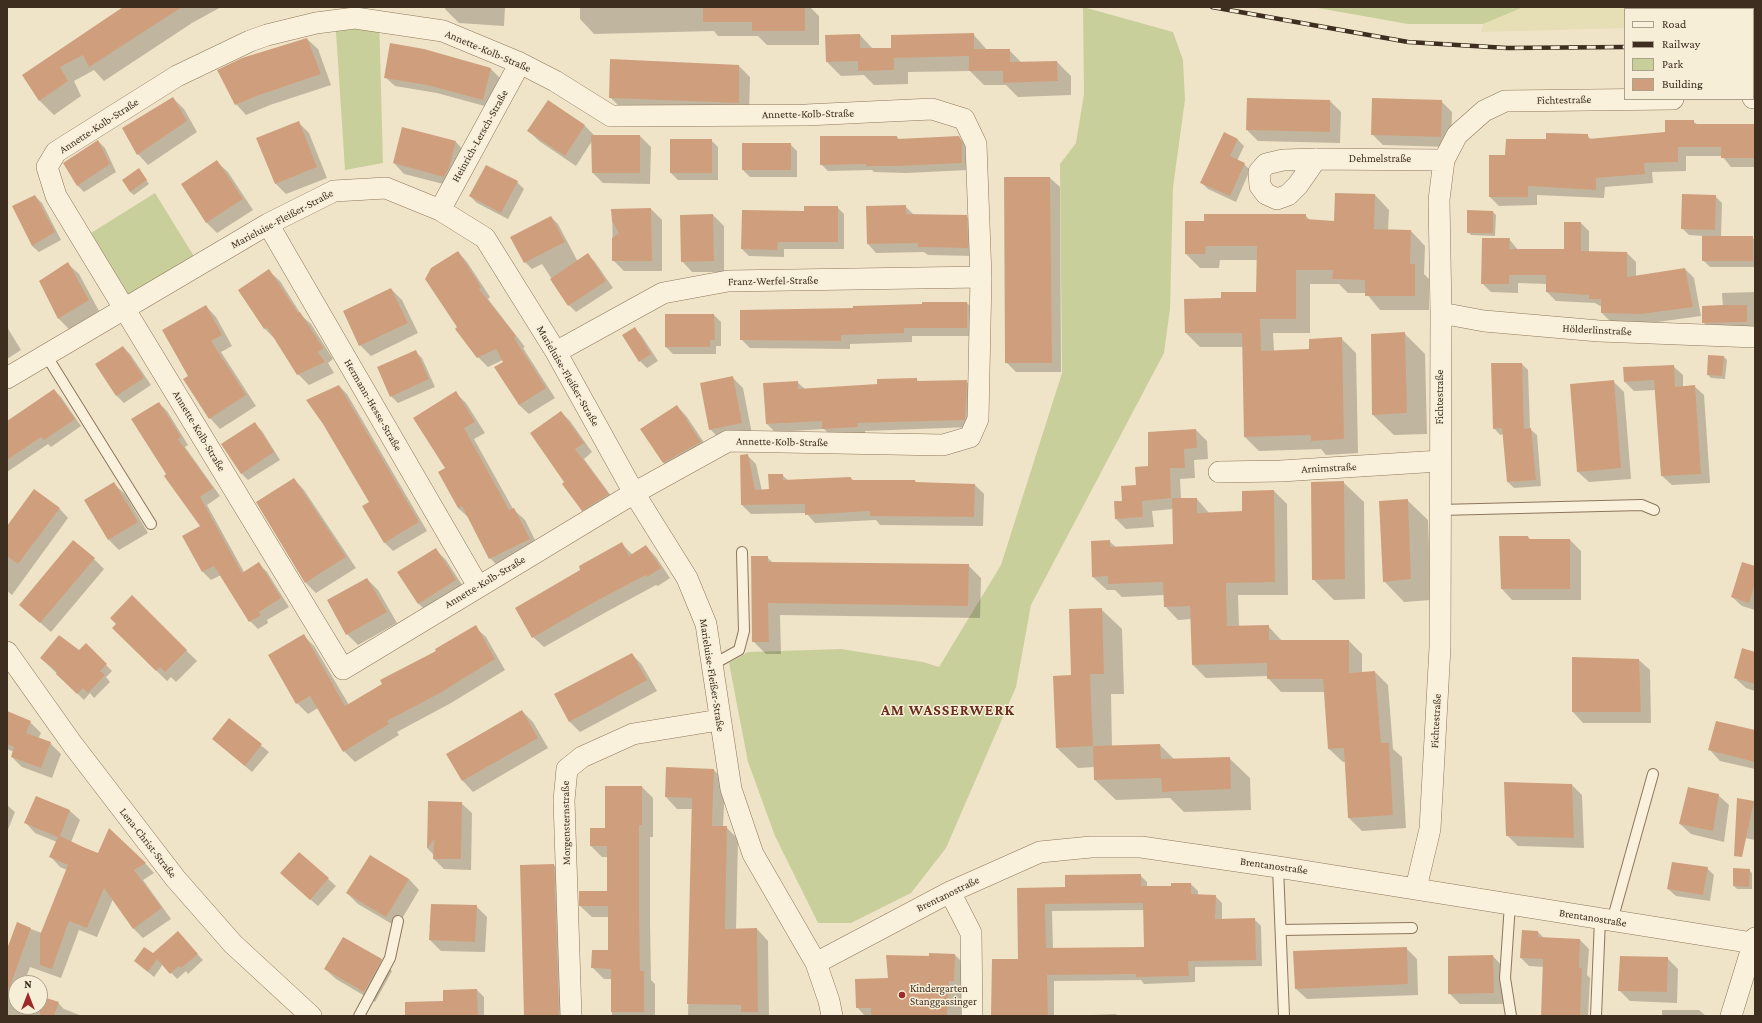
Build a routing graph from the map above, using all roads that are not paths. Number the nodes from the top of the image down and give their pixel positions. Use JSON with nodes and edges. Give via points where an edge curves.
{"nodes":[{"id":1,"x":520,"y":63,"type":"junction"},
{"id":2,"x":1624,"y":100,"type":"edge"},
{"id":3,"x":1316,"y":159,"type":"dead end"},
{"id":4,"x":1444,"y":160,"type":"junction"},
{"id":5,"x":440,"y":210,"type":"junction"},
{"id":6,"x":268,"y":224,"type":"junction"},
{"id":7,"x":981,"y":277,"type":"junction"},
{"id":8,"x":124,"y":308,"type":"junction"},
{"id":9,"x":1441,"y":313,"type":"junction"},
{"id":10,"x":1755,"y":337,"type":"edge"},
{"id":11,"x":556,"y":352,"type":"junction"},
{"id":12,"x":46,"y":355,"type":"junction"},
{"id":13,"x":7,"y":378,"type":"edge"},
{"id":14,"x":1440,"y":461,"type":"junction"},
{"id":15,"x":1219,"y":472,"type":"dead end"},
{"id":16,"x":634,"y":493,"type":"junction"},
{"id":17,"x":1439,"y":510,"type":"junction"},
{"id":18,"x":1654,"y":510,"type":"dead end"},
{"id":19,"x":151,"y":524,"type":"dead end"},
{"id":20,"x":742,"y":552,"type":"dead end"},
{"id":21,"x":478,"y":586,"type":"junction"},
{"id":22,"x":7,"y":652,"type":"edge"},
{"id":23,"x":712,"y":665,"type":"junction"},
{"id":24,"x":719,"y":720,"type":"junction"},
{"id":25,"x":1653,"y":774,"type":"dead end"},
{"id":26,"x":1278,"y":867,"type":"junction"},
{"id":27,"x":1416,"y":888,"type":"junction"},
{"id":28,"x":950,"y":892,"type":"junction"},
{"id":29,"x":1510,"y":904,"type":"junction"},
{"id":30,"x":1606,"y":920,"type":"junction"},
{"id":31,"x":398,"y":921,"type":"dead end"},
{"id":32,"x":1412,"y":928,"type":"dead end"},
{"id":33,"x":1281,"y":930,"type":"junction"},
{"id":34,"x":1754,"y":941,"type":"edge"},
{"id":35,"x":816,"y":963,"type":"junction"},
{"id":36,"x":311,"y":1016,"type":"edge"},
{"id":37,"x":359,"y":1016,"type":"edge"},
{"id":38,"x":571,"y":1016,"type":"edge"},
{"id":39,"x":832,"y":1016,"type":"edge"},
{"id":40,"x":972,"y":1016,"type":"edge"},
{"id":41,"x":1284,"y":1016,"type":"edge"},
{"id":42,"x":1511,"y":1016,"type":"edge"},
{"id":43,"x":1596,"y":1016,"type":"edge"},
{"id":44,"x":1731,"y":1016,"type":"edge"}],
"edges":[{"from":1,"to":5,"type":"street","name":"Heinrich-Lersch-Straße"},
{"from":1,"to":7,"type":"street","name":"Annette-Kolb-Straße","via":[[555,81],[611,116],[806,115],[932,109],[964,119],[976,144]]},
{"from":1,"to":8,"type":"street","name":"Annette-Kolb-Straße","via":[[444,31],[355,18],[316,23],[267,35],[177,76],[56,152],[47,167],[56,196]]},
{"from":2,"to":4,"type":"street","name":"Fichtestraße","via":[[1505,101],[1484,111],[1457,135]]},
{"from":3,"to":4,"type":"street","name":"Dehmelstraße"},
{"from":4,"to":9,"type":"street","name":"Fichtestraße","via":[[1438,200]]},
{"from":5,"to":6,"type":"street","name":"Marieluise-Fleißer-Straße","via":[[386,188],[334,191]]},
{"from":5,"to":11,"type":"street","name":"Marieluise-Fleißer-Straße","via":[[485,238]]},
{"from":6,"to":8,"type":"street","name":"Marieluise-Fleißer-Straße"},
{"from":6,"to":21,"type":"street","name":"Hermann-Hesse-Straße"},
{"from":7,"to":11,"type":"street","name":"Franz-Werfel-Straße","via":[[728,281],[663,293]]},
{"from":7,"to":16,"type":"street","name":"Annette-Kolb-Straße","via":[[978,419],[970,437],[943,445],[728,441]]},
{"from":8,"to":12,"type":"street","name":"Marieluise-Fleißer-Straße"},
{"from":8,"to":21,"type":"street","name":"Annette-Kolb-Straße","via":[[343,669]]},
{"from":9,"to":10,"type":"street","name":"Hölderlinstraße","via":[[1484,321],[1599,331]]},
{"from":9,"to":14,"type":"street","name":"Fichtestraße"},
{"from":11,"to":16,"type":"street","name":"Marieluise-Fleißer-Straße"},
{"from":12,"to":13,"type":"street","name":"Marieluise-Fleißer-Straße"},
{"from":12,"to":19,"type":"lane"},
{"from":14,"to":15,"type":"street","name":"Arnimstraße","via":[[1281,471]]},
{"from":14,"to":17,"type":"street","name":"Fichtestraße"},
{"from":16,"to":21,"type":"street","name":"Annette-Kolb-Straße"},
{"from":16,"to":23,"type":"street","name":"Marieluise-Fleißer-Straße","via":[[687,578],[706,624]]},
{"from":17,"to":18,"type":"lane","via":[[1642,505]]},
{"from":17,"to":27,"type":"street","name":"Fichtestraße","via":[[1440,647],[1434,772],[1430,828]]},
{"from":20,"to":23,"type":"lane","via":[[744,631],[739,650]]},
{"from":22,"to":36,"type":"street","name":"Lena-Christ-Straße","via":[[73,745],[174,878],[233,944]]},
{"from":23,"to":24,"type":"street","name":"Marieluise-Fleißer-Straße"},
{"from":24,"to":35,"type":"street","name":"Marieluise-Fleißer-Straße","via":[[731,790],[753,854]]},
{"from":24,"to":38,"type":"street","name":"Morgensternstraße","via":[[633,734],[582,757],[567,769],[564,800]]},
{"from":25,"to":30,"type":"lane"},
{"from":26,"to":27,"type":"street","name":"Brentanostraße"},
{"from":26,"to":28,"type":"street","name":"Brentanostraße","via":[[1140,847],[1091,847],[1040,852]]},
{"from":26,"to":33,"type":"lane"},
{"from":27,"to":29,"type":"street","name":"Brentanostraße"},
{"from":28,"to":35,"type":"street","name":"Brentanostraße"},
{"from":28,"to":40,"type":"street","via":[[970,933]]},
{"from":29,"to":30,"type":"street","name":"Brentanostraße"},
{"from":29,"to":42,"type":"lane","via":[[1504,978]]},
{"from":30,"to":34,"type":"street","name":"Brentanostraße"},
{"from":30,"to":43,"type":"lane"},
{"from":31,"to":37,"type":"lane","via":[[390,958]]},
{"from":32,"to":33,"type":"lane"},
{"from":33,"to":41,"type":"lane"},
{"from":34,"to":44,"type":"street"},
{"from":35,"to":39,"type":"street","name":"Marieluise-Fleißer-Straße"}]}
